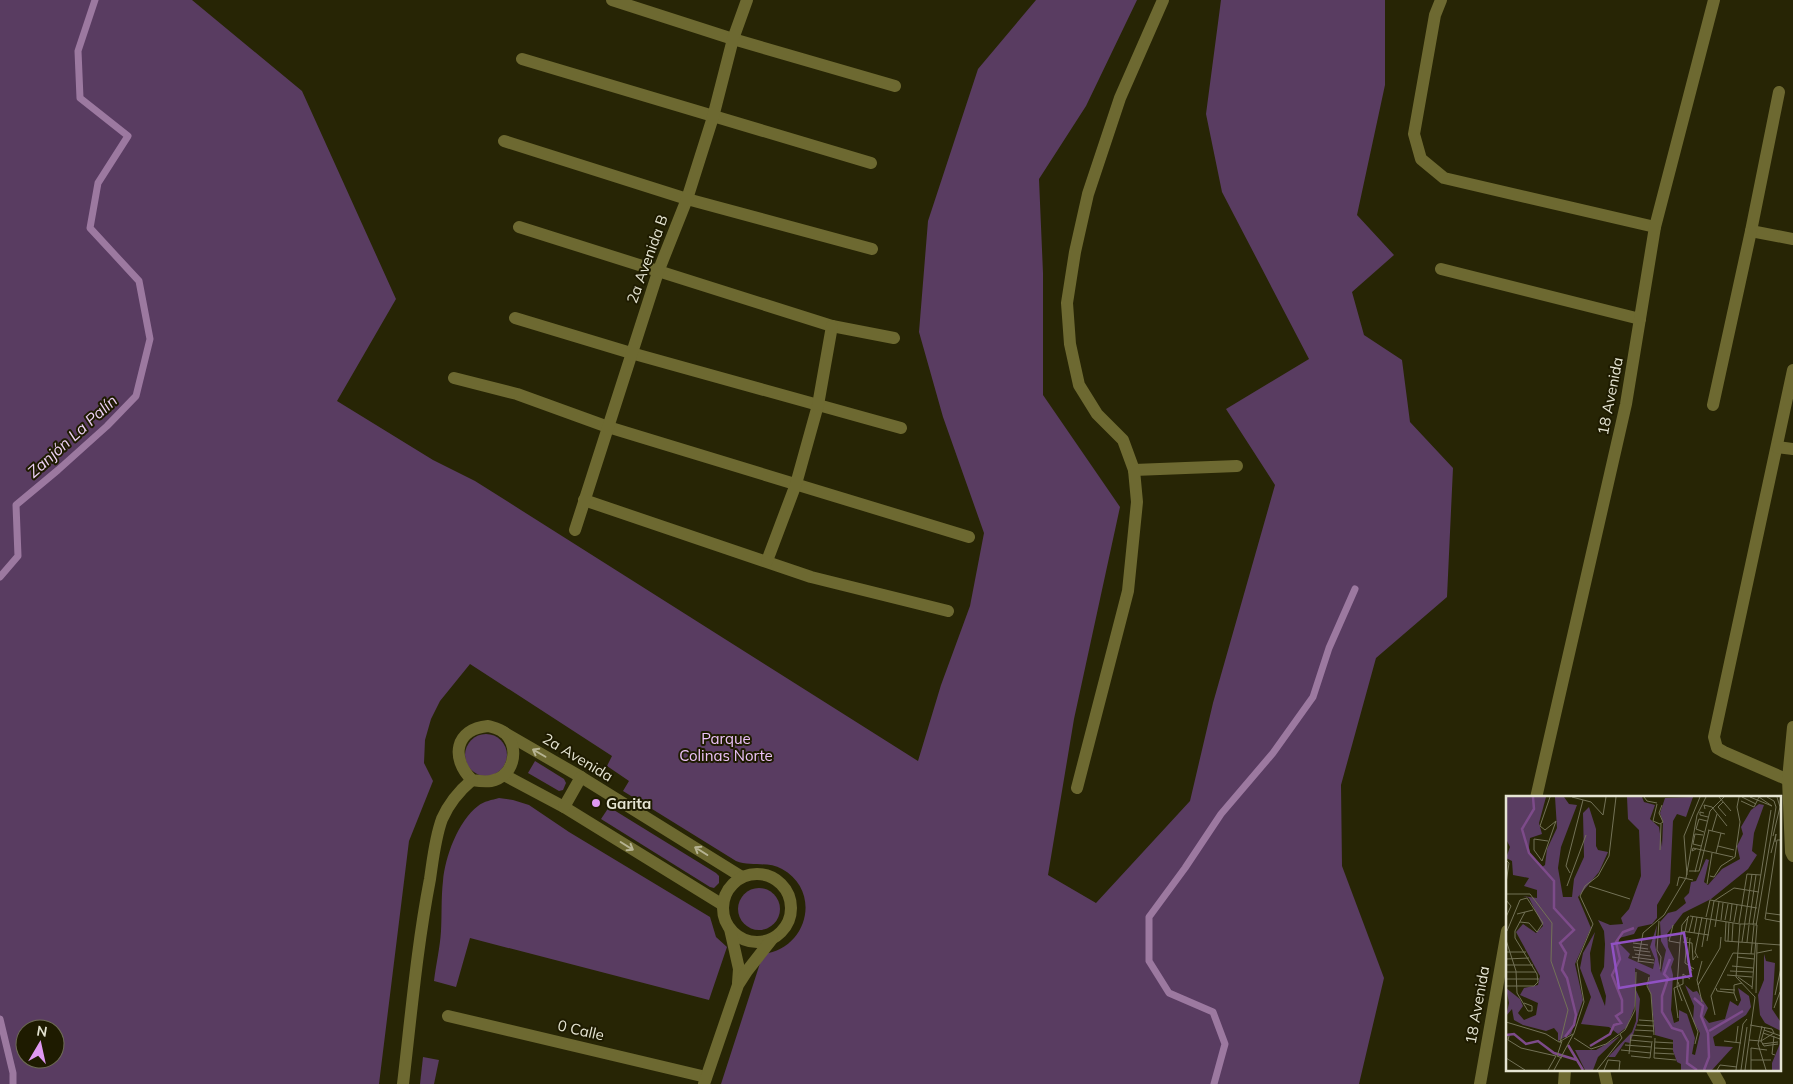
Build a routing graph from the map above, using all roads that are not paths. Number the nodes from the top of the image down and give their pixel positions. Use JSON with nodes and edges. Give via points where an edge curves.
{"nodes":[{"id":1,"x":612,"y":0,"type":"edge"},
{"id":2,"x":747,"y":0,"type":"edge"},
{"id":3,"x":1163,"y":0,"type":"edge"},
{"id":4,"x":1441,"y":0,"type":"edge"},
{"id":5,"x":1714,"y":0,"type":"edge"},
{"id":6,"x":733,"y":39,"type":"junction"},
{"id":7,"x":522,"y":59,"type":"dead end"},
{"id":8,"x":895,"y":86,"type":"dead end"},
{"id":9,"x":1779,"y":92,"type":"dead end"},
{"id":10,"x":713,"y":117,"type":"junction"},
{"id":11,"x":504,"y":140,"type":"dead end"},
{"id":12,"x":871,"y":162,"type":"dead end"},
{"id":13,"x":687,"y":199,"type":"junction"},
{"id":14,"x":519,"y":227,"type":"dead end"},
{"id":15,"x":1655,"y":227,"type":"junction"},
{"id":16,"x":1751,"y":231,"type":"junction"},
{"id":17,"x":1793,"y":239,"type":"edge"},
{"id":18,"x":872,"y":249,"type":"dead end"},
{"id":19,"x":1441,"y":270,"type":"dead end"},
{"id":20,"x":658,"y":272,"type":"junction"},
{"id":21,"x":515,"y":318,"type":"dead end"},
{"id":22,"x":1640,"y":318,"type":"junction"},
{"id":23,"x":832,"y":326,"type":"junction"},
{"id":24,"x":894,"y":338,"type":"dead end"},
{"id":25,"x":632,"y":353,"type":"junction"},
{"id":26,"x":1793,"y":370,"type":"edge"},
{"id":27,"x":454,"y":378,"type":"dead end"},
{"id":28,"x":818,"y":405,"type":"junction"},
{"id":29,"x":1713,"y":405,"type":"dead end"},
{"id":30,"x":608,"y":426,"type":"junction"},
{"id":31,"x":902,"y":428,"type":"dead end"},
{"id":32,"x":1777,"y":447,"type":"junction"},
{"id":33,"x":1793,"y":449,"type":"edge"},
{"id":34,"x":1237,"y":466,"type":"dead end"},
{"id":35,"x":1134,"y":470,"type":"junction"},
{"id":36,"x":796,"y":484,"type":"junction"},
{"id":37,"x":584,"y":500,"type":"junction"},
{"id":38,"x":575,"y":530,"type":"dead end"},
{"id":39,"x":969,"y":536,"type":"dead end"},
{"id":40,"x":767,"y":561,"type":"junction"},
{"id":41,"x":948,"y":611,"type":"dead end"},
{"id":42,"x":1793,"y":727,"type":"edge"},
{"id":43,"x":498,"y":728,"type":"junction"},
{"id":44,"x":504,"y":775,"type":"junction"},
{"id":45,"x":581,"y":777,"type":"junction"},
{"id":46,"x":472,"y":780,"type":"junction"},
{"id":47,"x":1790,"y":781,"type":"edge"},
{"id":48,"x":1077,"y":788,"type":"dead end"},
{"id":49,"x":1536,"y":796,"type":"edge"},
{"id":50,"x":564,"y":807,"type":"junction"},
{"id":51,"x":1793,"y":856,"type":"edge"},
{"id":52,"x":742,"y":877,"type":"junction"},
{"id":53,"x":723,"y":904,"type":"junction"},
{"id":54,"x":730,"y":929,"type":"junction"},
{"id":55,"x":1506,"y":937,"type":"edge"},
{"id":56,"x":772,"y":939,"type":"junction"},
{"id":57,"x":738,"y":985,"type":"junction"},
{"id":58,"x":448,"y":1016,"type":"dead end"},
{"id":59,"x":1713,"y":1072,"type":"edge"},
{"id":60,"x":705,"y":1080,"type":"edge"},
{"id":61,"x":403,"y":1084,"type":"edge"},
{"id":62,"x":1480,"y":1084,"type":"edge"},
{"id":63,"x":1720,"y":1084,"type":"edge"}],
"edges":[{"from":1,"to":6,"type":"street"},
{"from":2,"to":6,"type":"street","name":"2a Avenida B"},
{"from":3,"to":35,"type":"street","via":[[1120,98],[1088,194],[1074,252],[1067,303],[1070,344],[1079,385],[1097,414],[1123,440]]},
{"from":4,"to":15,"type":"street","via":[[1435,15],[1414,134],[1421,159],[1444,178]]},
{"from":5,"to":15,"type":"street","name":"18 Avenida"},
{"from":6,"to":8,"type":"street"},
{"from":6,"to":10,"type":"street","name":"2a Avenida B"},
{"from":7,"to":10,"type":"street"},
{"from":9,"to":16,"type":"street"},
{"from":10,"to":12,"type":"street"},
{"from":10,"to":13,"type":"street","name":"2a Avenida B"},
{"from":11,"to":13,"type":"street"},
{"from":13,"to":18,"type":"street"},
{"from":13,"to":20,"type":"street","name":"2a Avenida B"},
{"from":14,"to":20,"type":"street"},
{"from":15,"to":22,"type":"street","name":"18 Avenida"},
{"from":16,"to":17,"type":"street"},
{"from":16,"to":29,"type":"street"},
{"from":19,"to":22,"type":"street"},
{"from":20,"to":23,"type":"street"},
{"from":20,"to":25,"type":"street","name":"2a Avenida B"},
{"from":21,"to":25,"type":"street"},
{"from":22,"to":49,"type":"street","name":"18 Avenida","via":[[1626,404]]},
{"from":23,"to":24,"type":"street"},
{"from":23,"to":28,"type":"street"},
{"from":25,"to":28,"type":"street"},
{"from":25,"to":30,"type":"street","name":"2a Avenida B"},
{"from":26,"to":32,"type":"street"},
{"from":27,"to":30,"type":"street","via":[[517,394]]},
{"from":28,"to":31,"type":"street"},
{"from":28,"to":36,"type":"street"},
{"from":30,"to":36,"type":"street"},
{"from":30,"to":37,"type":"street","name":"2a Avenida B"},
{"from":32,"to":33,"type":"street"},
{"from":32,"to":47,"type":"street","via":[[1714,737],[1717,748]]},
{"from":34,"to":35,"type":"street"},
{"from":35,"to":48,"type":"street","via":[[1137,502],[1128,591]]},
{"from":36,"to":39,"type":"street"},
{"from":36,"to":40,"type":"street"},
{"from":37,"to":38,"type":"street","name":"2a Avenida B"},
{"from":37,"to":40,"type":"street"},
{"from":40,"to":41,"type":"street","via":[[811,577]]},
{"from":42,"to":47,"type":"street"},
{"from":43,"to":44,"type":"street","via":[[514,749],[511,766]]},
{"from":45,"to":43,"type":"street","name":"2a Avenida","one_way":true},
{"from":43,"to":46,"type":"street","via":[[479,727],[463,737],[458,756],[460,765]]},
{"from":44,"to":46,"type":"street","via":[[491,781]]},
{"from":44,"to":50,"type":"street"},
{"from":45,"to":50,"type":"street"},
{"from":52,"to":45,"type":"street","name":"2a Avenida","one_way":true},
{"from":46,"to":61,"type":"street","via":[[450,803],[436,844],[424,911]]},
{"from":47,"to":51,"type":"street"},
{"from":50,"to":53,"type":"street","one_way":true},
{"from":52,"to":53,"type":"street","via":[[730,886]]},
{"from":52,"to":56,"type":"street","via":[[751,874],[768,876],[782,884],[788,893],[791,914],[788,925]]},
{"from":53,"to":54,"type":"street","via":[[724,919]]},
{"from":54,"to":56,"type":"street","via":[[750,942]]},
{"from":54,"to":57,"type":"street","via":[[739,969]]},
{"from":55,"to":62,"type":"street","name":"18 Avenida"},
{"from":56,"to":57,"type":"street"},
{"from":57,"to":60,"type":"street"},
{"from":58,"to":60,"type":"street","name":"0 Calle"},
{"from":59,"to":63,"type":"street"}]}
